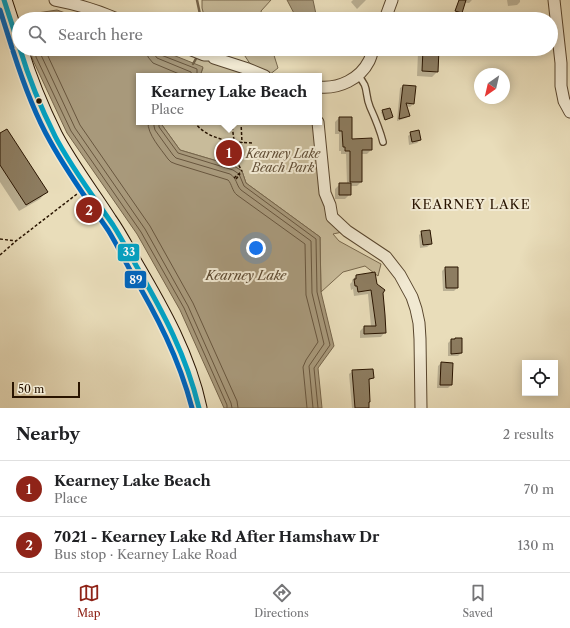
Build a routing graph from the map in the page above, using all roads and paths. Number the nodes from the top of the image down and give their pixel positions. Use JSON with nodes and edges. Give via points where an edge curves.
{"nodes":[{"id":1,"x":4,"y":0,"type":"edge"},
{"id":2,"x":55,"y":0,"type":"edge"},
{"id":3,"x":392,"y":0,"type":"edge"},
{"id":4,"x":554,"y":0,"type":"edge"},
{"id":5,"x":101,"y":12,"type":"edge"},
{"id":6,"x":388,"y":12,"type":"edge"},
{"id":7,"x":555,"y":12,"type":"edge"},
{"id":8,"x":12,"y":26,"type":"edge"},
{"id":9,"x":558,"y":36,"type":"edge"},
{"id":10,"x":22,"y":56,"type":"edge"},
{"id":11,"x":214,"y":56,"type":"edge"},
{"id":12,"x":370,"y":56,"type":"edge"},
{"id":13,"x":258,"y":73,"type":"edge"},
{"id":14,"x":357,"y":75,"type":"junction"},
{"id":15,"x":322,"y":87,"type":"edge"},
{"id":16,"x":570,"y":112,"type":"edge"},
{"id":17,"x":196,"y":125,"type":"edge"},
{"id":18,"x":232,"y":125,"type":"edge"},
{"id":19,"x":241,"y":125,"type":"edge"},
{"id":20,"x":318,"y":125,"type":"edge"},
{"id":21,"x":224,"y":140,"type":"dead end"},
{"id":22,"x":234,"y":142,"type":"junction"},
{"id":23,"x":383,"y":142,"type":"dead end"},
{"id":24,"x":242,"y":143,"type":"junction"},
{"id":25,"x":253,"y":143,"type":"dead end"},
{"id":26,"x":235,"y":179,"type":"dead end"},
{"id":27,"x":86,"y":186,"type":"junction"},
{"id":28,"x":0,"y":239,"type":"edge"},
{"id":29,"x":16,"y":241,"type":"junction"},
{"id":30,"x":0,"y":254,"type":"edge"},
{"id":31,"x":199,"y":408,"type":"edge"},
{"id":32,"x":421,"y":408,"type":"edge"}],
"edges":[{"from":1,"to":8,"type":"main road"},
{"from":2,"to":5,"type":"street"},
{"from":3,"to":6,"type":"street"},
{"from":4,"to":7,"type":"street"},
{"from":9,"to":16,"type":"street","via":[[561,86],[564,101]]},
{"from":10,"to":27,"type":"main road","via":[[37,98]]},
{"from":11,"to":13,"type":"street"},
{"from":12,"to":14,"type":"street"},
{"from":14,"to":15,"type":"street","via":[[345,83]]},
{"from":14,"to":23,"type":"lane","via":[[366,88],[368,102]]},
{"from":17,"to":21,"type":"path","via":[[208,135]]},
{"from":18,"to":22,"type":"path"},
{"from":19,"to":24,"type":"path"},
{"from":20,"to":32,"type":"street","via":[[325,193],[332,217],[347,232],[386,257],[400,275],[416,310],[420,339]]},
{"from":22,"to":24,"type":"path"},
{"from":22,"to":26,"type":"path","via":[[237,164],[242,171]]},
{"from":24,"to":25,"type":"path"},
{"from":27,"to":29,"type":"path"},
{"from":27,"to":31,"type":"main road","via":[[110,221],[175,337]]},
{"from":28,"to":29,"type":"path"},
{"from":29,"to":30,"type":"path"}]}
